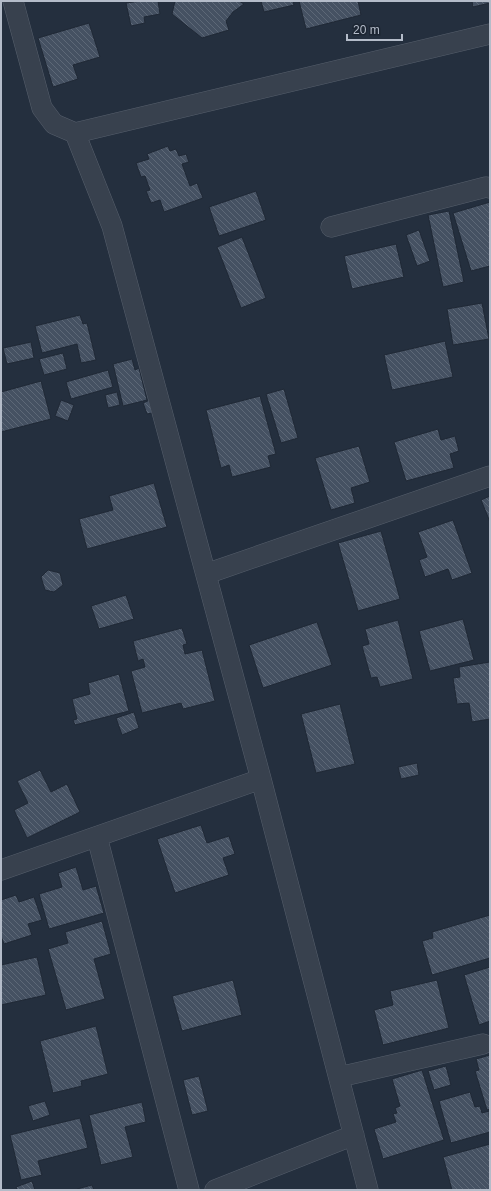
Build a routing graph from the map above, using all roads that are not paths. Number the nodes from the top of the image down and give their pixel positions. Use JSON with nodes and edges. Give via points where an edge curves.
{"nodes":[{"id":1,"x":13,"y":1,"type":"edge"},
{"id":2,"x":490,"y":34,"type":"edge"},
{"id":3,"x":75,"y":132,"type":"junction"},
{"id":4,"x":490,"y":188,"type":"edge"},
{"id":5,"x":331,"y":227,"type":"dead end"},
{"id":6,"x":490,"y":476,"type":"edge"},
{"id":7,"x":206,"y":574,"type":"junction"},
{"id":8,"x":261,"y":779,"type":"junction"},
{"id":9,"x":97,"y":838,"type":"junction"},
{"id":10,"x":1,"y":870,"type":"edge"},
{"id":11,"x":483,"y":1044,"type":"dead end"},
{"id":12,"x":339,"y":1077,"type":"junction"},
{"id":13,"x":354,"y":1135,"type":"junction"},
{"id":14,"x":189,"y":1190,"type":"edge"},
{"id":15,"x":215,"y":1190,"type":"edge"},
{"id":16,"x":368,"y":1190,"type":"edge"}],
"edges":[{"from":1,"to":3,"type":"street","via":[[42,108],[54,124]]},
{"from":2,"to":3,"type":"street"},
{"from":3,"to":7,"type":"street","via":[[112,226]]},
{"from":4,"to":5,"type":"street"},
{"from":6,"to":7,"type":"street"},
{"from":7,"to":8,"type":"street"},
{"from":8,"to":9,"type":"street"},
{"from":8,"to":12,"type":"street"},
{"from":9,"to":10,"type":"street"},
{"from":9,"to":14,"type":"street"},
{"from":11,"to":12,"type":"street"},
{"from":12,"to":13,"type":"street"},
{"from":13,"to":15,"type":"street"},
{"from":13,"to":16,"type":"street"}]}
